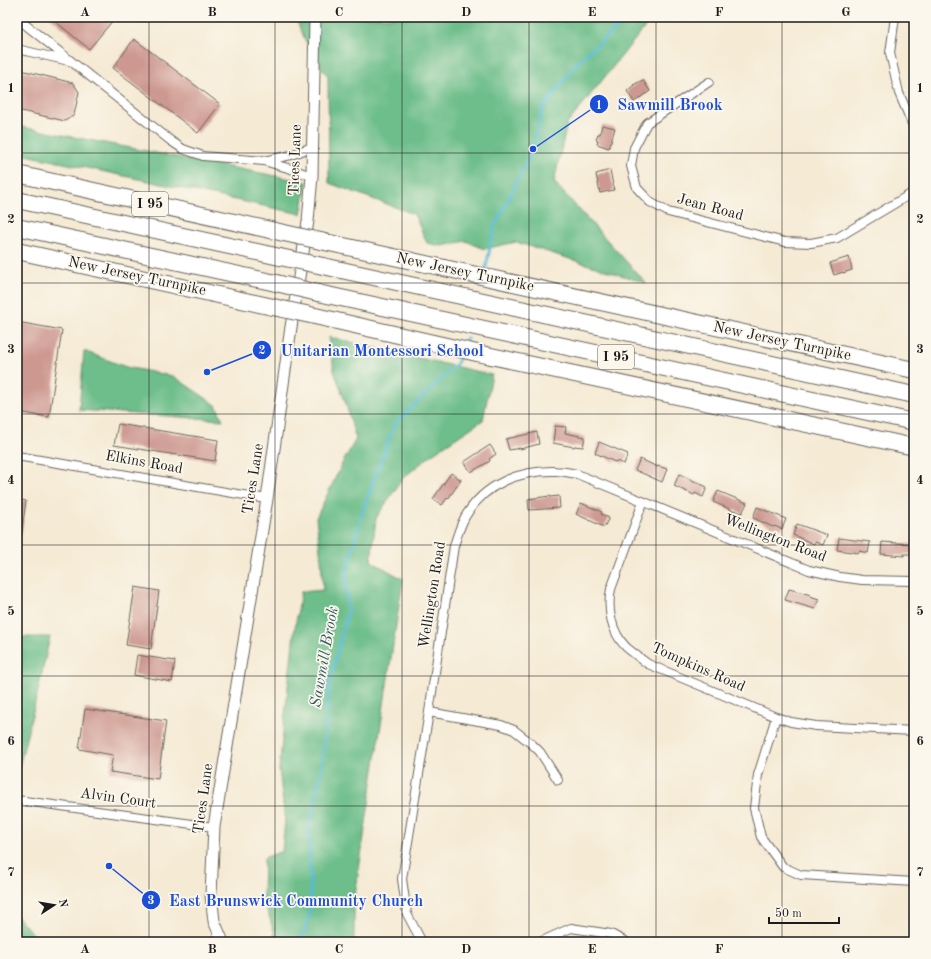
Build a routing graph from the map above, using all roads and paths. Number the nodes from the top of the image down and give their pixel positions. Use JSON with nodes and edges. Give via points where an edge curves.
{"nodes":[{"id":1,"x":315,"y":17,"type":"edge"},
{"id":2,"x":895,"y":17,"type":"edge"},
{"id":3,"x":17,"y":18,"type":"edge"},
{"id":4,"x":17,"y":49,"type":"edge"},
{"id":5,"x":70,"y":61,"type":"junction"},
{"id":6,"x":709,"y":82,"type":"dead end"},
{"id":7,"x":914,"y":128,"type":"edge"},
{"id":8,"x":312,"y":147,"type":"junction"},
{"id":9,"x":264,"y":161,"type":"junction"},
{"id":10,"x":17,"y":174,"type":"edge"},
{"id":11,"x":312,"y":176,"type":"junction"},
{"id":12,"x":914,"y":192,"type":"edge"},
{"id":13,"x":17,"y":200,"type":"edge"},
{"id":14,"x":17,"y":227,"type":"edge"},
{"id":15,"x":17,"y":251,"type":"edge"},
{"id":16,"x":914,"y":370,"type":"edge"},
{"id":17,"x":914,"y":395,"type":"edge"},
{"id":18,"x":914,"y":422,"type":"edge"},
{"id":19,"x":914,"y":447,"type":"edge"},
{"id":20,"x":17,"y":456,"type":"edge"},
{"id":21,"x":266,"y":499,"type":"junction"},
{"id":22,"x":643,"y":502,"type":"junction"},
{"id":23,"x":914,"y":581,"type":"edge"},
{"id":24,"x":429,"y":712,"type":"junction"},
{"id":25,"x":776,"y":717,"type":"junction"},
{"id":26,"x":914,"y":731,"type":"edge"},
{"id":27,"x":558,"y":780,"type":"dead end"},
{"id":28,"x":17,"y":800,"type":"edge"},
{"id":29,"x":214,"y":827,"type":"junction"},
{"id":30,"x":914,"y":882,"type":"edge"},
{"id":31,"x":223,"y":942,"type":"edge"},
{"id":32,"x":422,"y":942,"type":"edge"},
{"id":33,"x":540,"y":942,"type":"edge"},
{"id":34,"x":626,"y":942,"type":"edge"}],
"edges":[{"from":1,"to":8,"type":"street","name":"Tices Lane"},
{"from":2,"to":7,"type":"street","via":[[890,52],[899,93]]},
{"from":3,"to":5,"type":"street"},
{"from":4,"to":5,"type":"street"},
{"from":5,"to":9,"type":"street","via":[[183,149],[203,156]]},
{"from":6,"to":12,"type":"street","name":"Jean Road","via":[[647,123],[634,148],[631,166],[637,188],[650,202],[668,212],[785,242],[811,244],[837,238]]},
{"from":8,"to":9,"type":"street"},
{"from":8,"to":11,"type":"street","name":"Tices Lane"},
{"from":9,"to":11,"type":"street"},
{"from":10,"to":16,"type":"highway","name":"New Jersey Turnpike","number":"I 95","bridge":true},
{"from":11,"to":21,"type":"street","name":"Tices Lane","via":[[308,221]]},
{"from":13,"to":17,"type":"highway","name":"New Jersey Turnpike","number":"I 95","bridge":true},
{"from":14,"to":18,"type":"highway","name":"New Jersey Turnpike","number":"I 95","bridge":true},
{"from":15,"to":19,"type":"highway","name":"New Jersey Turnpike","number":"I 95","bridge":true},
{"from":20,"to":21,"type":"street","name":"Elkins Road"},
{"from":21,"to":29,"type":"street","name":"Tices Lane"},
{"from":22,"to":23,"type":"street","name":"Wellington Road","via":[[809,570],[862,580]]},
{"from":22,"to":24,"type":"street","name":"Wellington Road","via":[[577,474],[557,470],[517,475],[483,494],[465,518],[454,546]]},
{"from":22,"to":25,"type":"street","name":"Tompkins Road","via":[[609,599],[610,615],[618,637],[625,646],[648,664]]},
{"from":24,"to":27,"type":"street","via":[[502,725],[514,730],[540,752]]},
{"from":24,"to":32,"type":"street","name":"Wellington Road","via":[[402,878],[408,914]]},
{"from":25,"to":26,"type":"street","name":"Tompkins Road","via":[[816,726]]},
{"from":25,"to":30,"type":"street","via":[[758,775],[754,808],[761,837],[783,867],[801,875]]},
{"from":28,"to":29,"type":"street","name":"Alvin Court"},
{"from":29,"to":31,"type":"street","name":"Tices Lane","via":[[211,895],[214,921]]},
{"from":33,"to":34,"type":"street","via":[[571,928],[610,934]]}]}
